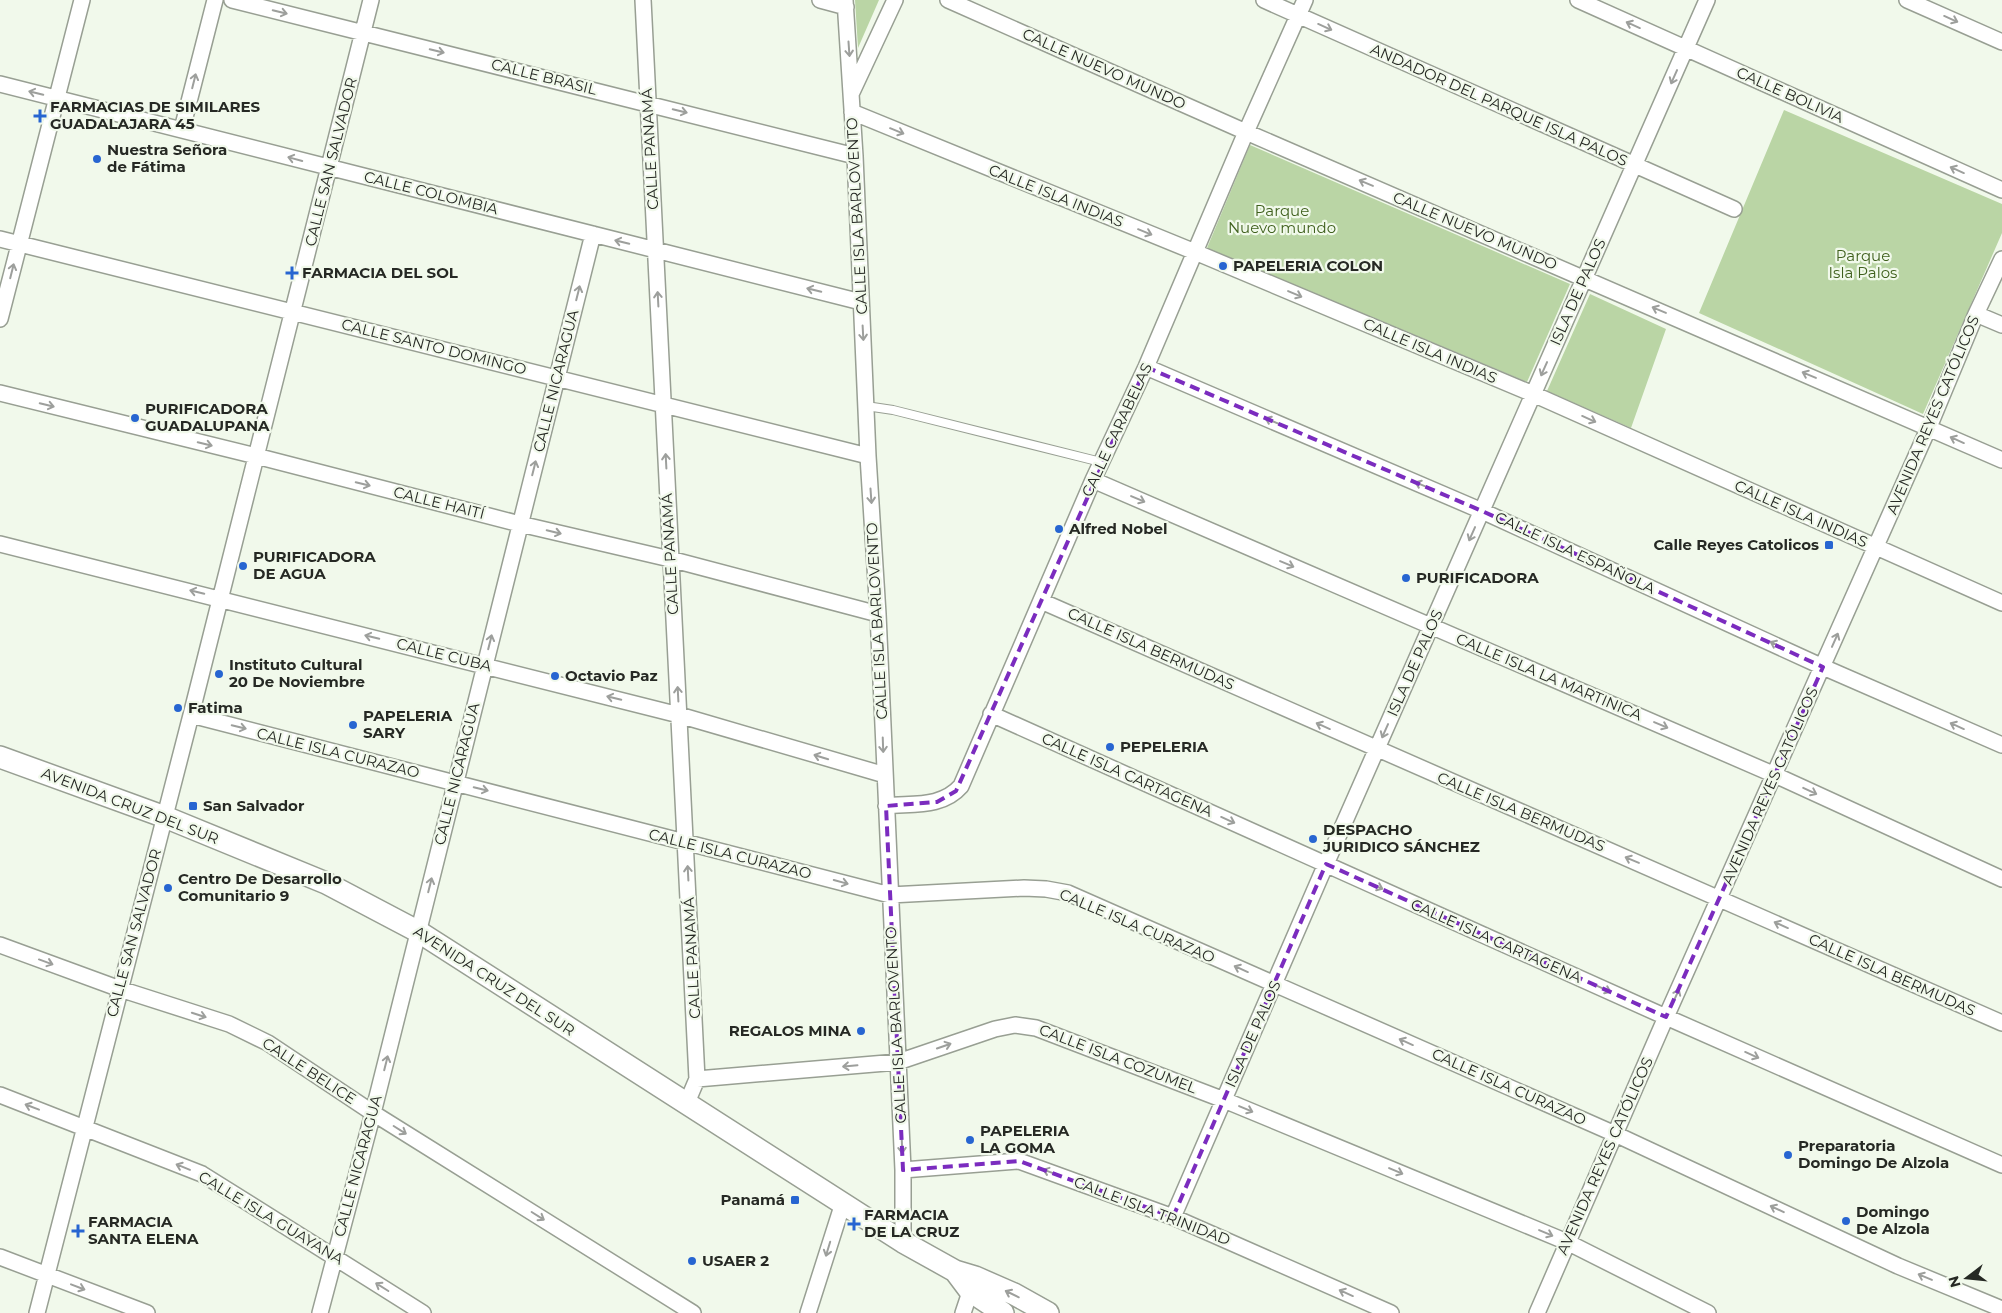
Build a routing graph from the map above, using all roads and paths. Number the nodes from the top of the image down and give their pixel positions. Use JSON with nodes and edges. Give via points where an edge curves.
{"nodes":[{"id":1,"x":82,"y":0,"type":"edge"},
{"id":2,"x":215,"y":0,"type":"edge"},
{"id":3,"x":232,"y":0,"type":"edge"},
{"id":4,"x":371,"y":0,"type":"edge"},
{"id":5,"x":643,"y":0,"type":"edge"},
{"id":6,"x":820,"y":0,"type":"edge"},
{"id":7,"x":895,"y":0,"type":"edge"},
{"id":8,"x":948,"y":0,"type":"edge"},
{"id":9,"x":1264,"y":0,"type":"edge"},
{"id":10,"x":1304,"y":0,"type":"edge"},
{"id":11,"x":1578,"y":0,"type":"edge"},
{"id":12,"x":1707,"y":0,"type":"edge"},
{"id":13,"x":1907,"y":0,"type":"edge"},
{"id":14,"x":846,"y":3,"type":"edge"},
{"id":15,"x":1298,"y":15,"type":"junction"},
{"id":16,"x":363,"y":32,"type":"junction"},
{"id":17,"x":2002,"y":42,"type":"edge"},
{"id":18,"x":1686,"y":49,"type":"junction"},
{"id":19,"x":0,"y":84,"type":"edge"},
{"id":20,"x":852,"y":93,"type":"junction"},
{"id":21,"x":57,"y":98,"type":"junction"},
{"id":22,"x":648,"y":103,"type":"junction"},
{"id":23,"x":852,"y":112,"type":"junction"},
{"id":24,"x":182,"y":129,"type":"junction"},
{"id":25,"x":1246,"y":132,"type":"junction"},
{"id":26,"x":855,"y":156,"type":"junction"},
{"id":27,"x":1635,"y":165,"type":"junction"},
{"id":28,"x":330,"y":168,"type":"junction"},
{"id":29,"x":2002,"y":190,"type":"edge"},
{"id":30,"x":1734,"y":209,"type":"dead end"},
{"id":31,"x":593,"y":234,"type":"junction"},
{"id":32,"x":0,"y":239,"type":"edge"},
{"id":33,"x":19,"y":244,"type":"junction"},
{"id":34,"x":656,"y":250,"type":"junction"},
{"id":35,"x":1195,"y":252,"type":"junction"},
{"id":36,"x":2002,"y":259,"type":"edge"},
{"id":37,"x":1584,"y":278,"type":"junction"},
{"id":38,"x":861,"y":302,"type":"junction"},
{"id":39,"x":293,"y":312,"type":"junction"},
{"id":40,"x":1976,"y":314,"type":"junction"},
{"id":41,"x":0,"y":319,"type":"edge"},
{"id":42,"x":2002,"y":325,"type":"edge"},
{"id":43,"x":1146,"y":367,"type":"junction"},
{"id":44,"x":557,"y":378,"type":"junction"},
{"id":45,"x":0,"y":393,"type":"edge"},
{"id":46,"x":1533,"y":394,"type":"junction"},
{"id":47,"x":663,"y":404,"type":"junction"},
{"id":48,"x":866,"y":406,"type":"junction"},
{"id":49,"x":1930,"y":427,"type":"junction"},
{"id":50,"x":256,"y":456,"type":"junction"},
{"id":51,"x":868,"y":456,"type":"junction"},
{"id":52,"x":2002,"y":460,"type":"edge"},
{"id":53,"x":1101,"y":462,"type":"junction"},
{"id":54,"x":1093,"y":480,"type":"junction"},
{"id":55,"x":1482,"y":510,"type":"junction"},
{"id":56,"x":520,"y":524,"type":"junction"},
{"id":57,"x":0,"y":544,"type":"edge"},
{"id":58,"x":1876,"y":547,"type":"junction"},
{"id":59,"x":670,"y":559,"type":"junction"},
{"id":60,"x":220,"y":598,"type":"junction"},
{"id":61,"x":1041,"y":601,"type":"junction"},
{"id":62,"x":2002,"y":603,"type":"edge"},
{"id":63,"x":878,"y":614,"type":"junction"},
{"id":64,"x":1431,"y":626,"type":"junction"},
{"id":65,"x":484,"y":665,"type":"junction"},
{"id":66,"x":1823,"y":667,"type":"junction"},
{"id":67,"x":991,"y":714,"type":"junction"},
{"id":68,"x":191,"y":715,"type":"junction"},
{"id":69,"x":679,"y":715,"type":"junction"},
{"id":70,"x":2002,"y":745,"type":"edge"},
{"id":71,"x":1377,"y":750,"type":"junction"},
{"id":72,"x":0,"y":757,"type":"edge"},
{"id":73,"x":885,"y":775,"type":"junction"},
{"id":74,"x":1775,"y":775,"type":"junction"},
{"id":75,"x":455,"y":783,"type":"junction"},
{"id":76,"x":886,"y":806,"type":"junction"},
{"id":77,"x":164,"y":818,"type":"junction"},
{"id":78,"x":686,"y":842,"type":"junction"},
{"id":79,"x":1326,"y":864,"type":"junction"},
{"id":80,"x":2002,"y":879,"type":"edge"},
{"id":81,"x":890,"y":895,"type":"junction"},
{"id":82,"x":1720,"y":898,"type":"junction"},
{"id":83,"x":419,"y":932,"type":"junction"},
{"id":84,"x":0,"y":945,"type":"edge"},
{"id":85,"x":1275,"y":984,"type":"junction"},
{"id":86,"x":120,"y":989,"type":"junction"},
{"id":87,"x":1666,"y":1017,"type":"junction"},
{"id":88,"x":2002,"y":1023,"type":"edge"},
{"id":89,"x":898,"y":1062,"type":"junction"},
{"id":90,"x":697,"y":1079,"type":"junction"},
{"id":91,"x":0,"y":1095,"type":"edge"},
{"id":92,"x":1224,"y":1100,"type":"junction"},
{"id":93,"x":686,"y":1105,"type":"junction"},
{"id":94,"x":373,"y":1113,"type":"junction"},
{"id":95,"x":84,"y":1127,"type":"junction"},
{"id":96,"x":1615,"y":1134,"type":"junction"},
{"id":97,"x":2002,"y":1164,"type":"edge"},
{"id":98,"x":903,"y":1170,"type":"junction"},
{"id":99,"x":843,"y":1203,"type":"junction"},
{"id":100,"x":1174,"y":1217,"type":"junction"},
{"id":101,"x":903,"y":1242,"type":"junction"},
{"id":102,"x":1567,"y":1242,"type":"junction"},
{"id":103,"x":0,"y":1257,"type":"edge"},
{"id":104,"x":334,"y":1257,"type":"junction"},
{"id":105,"x":46,"y":1275,"type":"junction"},
{"id":106,"x":973,"y":1284,"type":"junction"},
{"id":107,"x":2002,"y":1309,"type":"edge"},
{"id":108,"x":37,"y":1313,"type":"edge"},
{"id":109,"x":147,"y":1313,"type":"edge"},
{"id":110,"x":320,"y":1313,"type":"edge"},
{"id":111,"x":423,"y":1313,"type":"edge"},
{"id":112,"x":693,"y":1313,"type":"edge"},
{"id":113,"x":808,"y":1313,"type":"edge"},
{"id":114,"x":963,"y":1313,"type":"edge"},
{"id":115,"x":1002,"y":1313,"type":"edge"},
{"id":116,"x":1048,"y":1313,"type":"edge"},
{"id":117,"x":1391,"y":1313,"type":"edge"},
{"id":118,"x":1537,"y":1313,"type":"edge"},
{"id":119,"x":1708,"y":1313,"type":"edge"}],
"edges":[{"from":1,"to":21,"type":"street"},
{"from":24,"to":2,"type":"street","one_way":true},
{"from":3,"to":16,"type":"street","name":"CALLE BRASIL","one_way":true},
{"from":4,"to":16,"type":"street","name":"CALLE SAN SALVADOR"},
{"from":5,"to":22,"type":"street","name":"CALLE PANAMÁ"},
{"from":6,"to":14,"type":"street"},
{"from":7,"to":20,"type":"street"},
{"from":8,"to":25,"type":"street","name":"CALLE NUEVO MUNDO"},
{"from":9,"to":15,"type":"street","name":"ANDADOR DEL PARQUE ISLA PALOS"},
{"from":10,"to":15,"type":"street","name":"CALLE CARABELAS"},
{"from":18,"to":11,"type":"street","name":"CALLE BOLIVIA","one_way":true},
{"from":12,"to":18,"type":"street","name":"ISLA DE PALOS"},
{"from":13,"to":17,"type":"street","one_way":true},
{"from":14,"to":20,"type":"street","name":"CALLE ISLA BARLOVENTO","one_way":true},
{"from":15,"to":25,"type":"street","name":"CALLE CARABELAS"},
{"from":15,"to":27,"type":"street","name":"ANDADOR DEL PARQUE ISLA PALOS","one_way":true},
{"from":16,"to":22,"type":"street","name":"CALLE BRASIL","one_way":true},
{"from":16,"to":28,"type":"street","name":"CALLE SAN SALVADOR"},
{"from":18,"to":27,"type":"street","name":"ISLA DE PALOS","one_way":true},
{"from":29,"to":18,"type":"street","name":"CALLE BOLIVIA","one_way":true},
{"from":21,"to":19,"type":"street","name":"CALLE COLOMBIA","one_way":true},
{"from":20,"to":23,"type":"street","name":"CALLE ISLA BARLOVENTO"},
{"from":21,"to":24,"type":"street","name":"CALLE COLOMBIA"},
{"from":21,"to":33,"type":"street"},
{"from":22,"to":26,"type":"street","name":"CALLE BRASIL","one_way":true},
{"from":22,"to":34,"type":"street","name":"CALLE PANAMÁ"},
{"from":23,"to":26,"type":"street","name":"CALLE ISLA BARLOVENTO"},
{"from":23,"to":35,"type":"street","name":"CALLE ISLA INDIAS","one_way":true},
{"from":28,"to":24,"type":"street","name":"CALLE COLOMBIA","one_way":true},
{"from":25,"to":35,"type":"street","name":"CALLE CARABELAS"},
{"from":37,"to":25,"type":"street","name":"CALLE NUEVO MUNDO","one_way":true},
{"from":26,"to":38,"type":"street","name":"CALLE ISLA BARLOVENTO"},
{"from":27,"to":30,"type":"street","name":"ANDADOR DEL PARQUE ISLA PALOS"},
{"from":27,"to":37,"type":"street","name":"ISLA DE PALOS"},
{"from":28,"to":31,"type":"street","name":"CALLE COLOMBIA"},
{"from":28,"to":39,"type":"street","name":"CALLE SAN SALVADOR"},
{"from":34,"to":31,"type":"street","name":"CALLE COLOMBIA","one_way":true},
{"from":44,"to":31,"type":"street","name":"CALLE NICARAGUA","one_way":true},
{"from":32,"to":33,"type":"street","name":"CALLE SANTO DOMINGO"},
{"from":33,"to":39,"type":"street","name":"CALLE SANTO DOMINGO"},
{"from":41,"to":33,"type":"street","one_way":true},
{"from":38,"to":34,"type":"street","name":"CALLE COLOMBIA","one_way":true},
{"from":47,"to":34,"type":"street","name":"CALLE PANAMÁ","one_way":true},
{"from":35,"to":43,"type":"street","name":"CALLE CARABELAS"},
{"from":35,"to":46,"type":"street","name":"CALLE ISLA INDIAS","one_way":true},
{"from":36,"to":40,"type":"street","name":"AVENIDA REYES CATÓLICOS"},
{"from":37,"to":46,"type":"street","name":"ISLA DE PALOS","one_way":true},
{"from":49,"to":37,"type":"street","name":"CALLE NUEVO MUNDO","one_way":true},
{"from":38,"to":48,"type":"street","name":"CALLE ISLA BARLOVENTO","one_way":true},
{"from":39,"to":44,"type":"street","name":"CALLE SANTO DOMINGO"},
{"from":39,"to":50,"type":"street","name":"CALLE SAN SALVADOR"},
{"from":40,"to":42,"type":"street"},
{"from":40,"to":49,"type":"street","name":"AVENIDA REYES CATÓLICOS"},
{"from":43,"to":53,"type":"street","name":"CALLE CARABELAS"},
{"from":55,"to":43,"type":"street","name":"CALLE ISLA ESPAÑOLA","one_way":true},
{"from":44,"to":47,"type":"street","name":"CALLE SANTO DOMINGO"},
{"from":56,"to":44,"type":"street","name":"CALLE NICARAGUA","one_way":true},
{"from":45,"to":50,"type":"street","name":"CALLE HAITÍ","one_way":true},
{"from":46,"to":55,"type":"street","name":"ISLA DE PALOS"},
{"from":46,"to":58,"type":"street","name":"CALLE ISLA INDIAS","one_way":true},
{"from":47,"to":51,"type":"street","name":"CALLE SANTO DOMINGO"},
{"from":59,"to":47,"type":"street","name":"CALLE PANAMÁ","one_way":true},
{"from":48,"to":51,"type":"street","name":"CALLE ISLA BARLOVENTO"},
{"from":48,"to":53,"type":"lane"},
{"from":52,"to":49,"type":"street","name":"CALLE NUEVO MUNDO","one_way":true},
{"from":49,"to":58,"type":"street","name":"AVENIDA REYES CATÓLICOS"},
{"from":50,"to":56,"type":"street","name":"CALLE HAITÍ","one_way":true},
{"from":50,"to":60,"type":"street","name":"CALLE SAN SALVADOR"},
{"from":51,"to":63,"type":"street","name":"CALLE ISLA BARLOVENTO","one_way":true},
{"from":53,"to":54,"type":"street","name":"CALLE CARABELAS"},
{"from":54,"to":61,"type":"street","name":"CALLE CARABELAS"},
{"from":54,"to":64,"type":"street","name":"CALLE ISLA LA MARTINICA","one_way":true},
{"from":55,"to":64,"type":"street","name":"ISLA DE PALOS","one_way":true},
{"from":66,"to":55,"type":"street","name":"CALLE ISLA ESPAÑOLA","one_way":true},
{"from":56,"to":59,"type":"street","name":"CALLE HAITÍ","one_way":true},
{"from":65,"to":56,"type":"street","name":"CALLE NICARAGUA","one_way":true},
{"from":60,"to":57,"type":"street","name":"CALLE CUBA","one_way":true},
{"from":58,"to":62,"type":"street","name":"CALLE ISLA INDIAS"},
{"from":66,"to":58,"type":"street","name":"AVENIDA REYES CATÓLICOS","one_way":true},
{"from":59,"to":63,"type":"street","name":"CALLE HAITÍ"},
{"from":69,"to":59,"type":"street","name":"CALLE PANAMÁ","one_way":true},
{"from":65,"to":60,"type":"street","name":"CALLE CUBA","one_way":true},
{"from":60,"to":68,"type":"street","name":"CALLE SAN SALVADOR"},
{"from":61,"to":67,"type":"street","name":"CALLE CARABELAS"},
{"from":71,"to":61,"type":"street","name":"CALLE ISLA BERMUDAS","one_way":true},
{"from":63,"to":73,"type":"street","name":"CALLE ISLA BARLOVENTO","one_way":true},
{"from":64,"to":71,"type":"street","name":"ISLA DE PALOS","one_way":true},
{"from":64,"to":74,"type":"street","name":"CALLE ISLA LA MARTINICA","one_way":true},
{"from":69,"to":65,"type":"street","name":"CALLE CUBA","one_way":true},
{"from":65,"to":75,"type":"street","name":"CALLE NICARAGUA"},
{"from":70,"to":66,"type":"street","name":"CALLE ISLA ESPAÑOLA","one_way":true},
{"from":66,"to":74,"type":"street","name":"AVENIDA REYES CATÓLICOS"},
{"from":67,"to":76,"type":"street","name":"CALLE CARABELAS","via":[[961,786],[952,796],[937,802]]},
{"from":67,"to":79,"type":"street","name":"CALLE ISLA CARTAGENA","one_way":true},
{"from":68,"to":75,"type":"street","name":"CALLE ISLA CURAZAO","one_way":true},
{"from":68,"to":77,"type":"street","name":"CALLE SAN SALVADOR"},
{"from":73,"to":69,"type":"street","name":"CALLE CUBA","one_way":true},
{"from":69,"to":78,"type":"street","name":"CALLE PANAMÁ"},
{"from":71,"to":79,"type":"street","name":"ISLA DE PALOS"},
{"from":82,"to":71,"type":"street","name":"CALLE ISLA BERMUDAS","one_way":true},
{"from":72,"to":77,"type":"main road","name":"AVENIDA CRUZ DEL SUR"},
{"from":73,"to":76,"type":"street","name":"CALLE ISLA BARLOVENTO"},
{"from":74,"to":80,"type":"street","name":"CALLE ISLA LA MARTINICA","one_way":true},
{"from":74,"to":82,"type":"street","name":"AVENIDA REYES CATÓLICOS"},
{"from":75,"to":78,"type":"street","name":"CALLE ISLA CURAZAO","one_way":true},
{"from":83,"to":75,"type":"street","name":"CALLE NICARAGUA","one_way":true},
{"from":76,"to":81,"type":"street","name":"CALLE ISLA BARLOVENTO"},
{"from":77,"to":83,"type":"main road","name":"AVENIDA CRUZ DEL SUR","via":[[326,883]]},
{"from":77,"to":86,"type":"street","name":"CALLE SAN SALVADOR"},
{"from":78,"to":81,"type":"street","name":"CALLE ISLA CURAZAO","one_way":true},
{"from":90,"to":78,"type":"street","name":"CALLE PANAMÁ","one_way":true},
{"from":79,"to":85,"type":"street","name":"ISLA DE PALOS"},
{"from":79,"to":87,"type":"street","name":"CALLE ISLA CARTAGENA","one_way":true},
{"from":85,"to":81,"type":"street","name":"CALLE ISLA CURAZAO","one_way":true,"via":[[1068,893],[1024,888]]},
{"from":81,"to":89,"type":"street","name":"CALLE ISLA BARLOVENTO"},
{"from":87,"to":82,"type":"street","name":"AVENIDA REYES CATÓLICOS","one_way":true},
{"from":88,"to":82,"type":"street","name":"CALLE ISLA BERMUDAS","one_way":true},
{"from":83,"to":93,"type":"main road","name":"AVENIDA CRUZ DEL SUR"},
{"from":94,"to":83,"type":"street","name":"CALLE NICARAGUA","one_way":true},
{"from":84,"to":86,"type":"street","name":"CALLE BELICE","one_way":true},
{"from":85,"to":92,"type":"street","name":"ISLA DE PALOS"},
{"from":96,"to":85,"type":"street","name":"CALLE ISLA CURAZAO","one_way":true},
{"from":86,"to":94,"type":"street","name":"CALLE BELICE","one_way":true,"via":[[252,1034]]},
{"from":86,"to":95,"type":"street","name":"CALLE SAN SALVADOR"},
{"from":87,"to":96,"type":"street","name":"AVENIDA REYES CATÓLICOS"},
{"from":87,"to":97,"type":"street","name":"CALLE ISLA CARTAGENA","one_way":true},
{"from":89,"to":90,"type":"street","name":"CALLE ISLA COZUMEL","one_way":true},
{"from":89,"to":92,"type":"street","name":"CALLE ISLA COZUMEL","one_way":true,"via":[[996,1029],[1025,1026]]},
{"from":89,"to":98,"type":"street","name":"CALLE ISLA BARLOVENTO","one_way":true},
{"from":90,"to":93,"type":"street","name":"CALLE PANAMÁ"},
{"from":95,"to":91,"type":"street","name":"CALLE ISLA GUAYANA","one_way":true},
{"from":92,"to":100,"type":"street","name":"ISLA DE PALOS"},
{"from":92,"to":102,"type":"street","name":"CALLE ISLA COZUMEL","one_way":true},
{"from":93,"to":99,"type":"main road","name":"AVENIDA CRUZ DEL SUR"},
{"from":94,"to":104,"type":"street","name":"CALLE NICARAGUA"},
{"from":94,"to":112,"type":"street","name":"CALLE BELICE","one_way":true},
{"from":104,"to":95,"type":"street","name":"CALLE ISLA GUAYANA","one_way":true,"via":[[202,1174]]},
{"from":95,"to":105,"type":"street","name":"CALLE SAN SALVADOR"},
{"from":96,"to":102,"type":"street","name":"AVENIDA REYES CATÓLICOS"},
{"from":107,"to":96,"type":"street","name":"CALLE ISLA CURAZAO","one_way":true,"via":[[1898,1266]]},
{"from":100,"to":98,"type":"street","name":"CALLE ISLA TRINIDAD","one_way":true,"via":[[1020,1161]]},
{"from":98,"to":101,"type":"street","name":"CALLE ISLA BARLOVENTO"},
{"from":99,"to":101,"type":"main road","name":"AVENIDA CRUZ DEL SUR"},
{"from":99,"to":113,"type":"street","one_way":true},
{"from":117,"to":100,"type":"street","name":"CALLE ISLA TRINIDAD","one_way":true},
{"from":101,"to":106,"type":"main road","name":"AVENIDA CRUZ DEL SUR"},
{"from":102,"to":118,"type":"street","name":"AVENIDA REYES CATÓLICOS"},
{"from":102,"to":119,"type":"street","name":"CALLE ISLA COZUMEL"},
{"from":103,"to":105,"type":"street"},
{"from":104,"to":110,"type":"street","name":"CALLE NICARAGUA"},
{"from":111,"to":104,"type":"street","name":"CALLE ISLA GUAYANA","one_way":true},
{"from":105,"to":108,"type":"street","name":"CALLE SAN SALVADOR"},
{"from":105,"to":109,"type":"street","one_way":true},
{"from":106,"to":114,"type":"street"},
{"from":106,"to":115,"type":"main road","name":"AVENIDA CRUZ DEL SUR"},
{"from":116,"to":106,"type":"main road","name":"AVENIDA CRUZ DEL SUR","one_way":true,"via":[[1014,1294]]}]}
